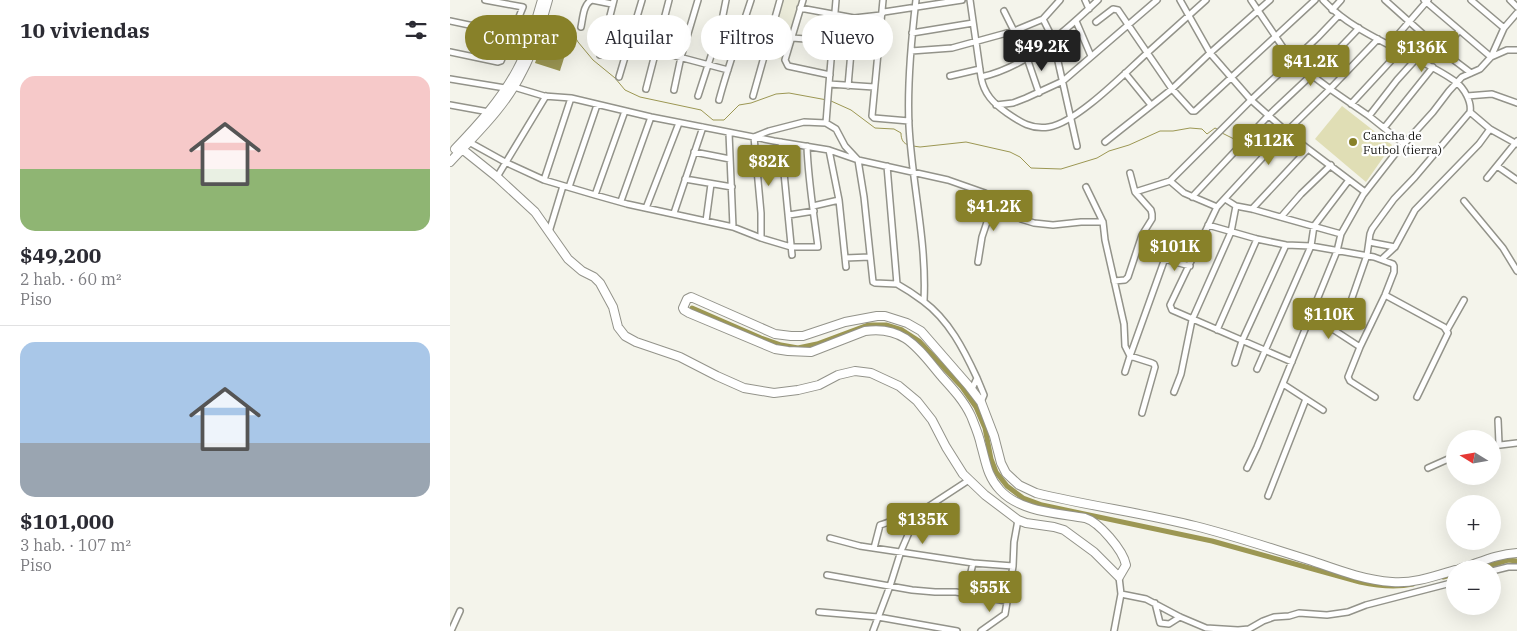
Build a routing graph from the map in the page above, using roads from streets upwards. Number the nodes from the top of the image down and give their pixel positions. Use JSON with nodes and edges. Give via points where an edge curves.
{"nodes":[{"id":1,"x":485,"y":0,"type":"edge"},
{"id":2,"x":542,"y":0,"type":"edge"},
{"id":3,"x":548,"y":0,"type":"edge"},
{"id":4,"x":592,"y":0,"type":"edge"},
{"id":5,"x":642,"y":0,"type":"edge"},
{"id":6,"x":669,"y":0,"type":"edge"},
{"id":7,"x":698,"y":0,"type":"edge"},
{"id":8,"x":726,"y":0,"type":"edge"},
{"id":9,"x":751,"y":0,"type":"edge"},
{"id":10,"x":780,"y":0,"type":"edge"},
{"id":11,"x":803,"y":0,"type":"edge"},
{"id":12,"x":836,"y":0,"type":"edge"},
{"id":13,"x":882,"y":0,"type":"edge"},
{"id":14,"x":916,"y":0,"type":"edge"},
{"id":15,"x":962,"y":0,"type":"edge"},
{"id":16,"x":970,"y":0,"type":"edge"},
{"id":17,"x":1085,"y":0,"type":"edge"},
{"id":18,"x":1098,"y":0,"type":"edge"},
{"id":19,"x":1157,"y":0,"type":"edge"},
{"id":20,"x":1180,"y":0,"type":"edge"},
{"id":21,"x":1206,"y":0,"type":"edge"},
{"id":22,"x":1251,"y":0,"type":"edge"},
{"id":23,"x":1270,"y":0,"type":"edge"},
{"id":24,"x":1315,"y":0,"type":"edge"},
{"id":25,"x":1323,"y":0,"type":"edge"},
{"id":26,"x":1341,"y":0,"type":"edge"},
{"id":27,"x":1385,"y":0,"type":"edge"},
{"id":28,"x":1471,"y":0,"type":"edge"},
{"id":29,"x":1510,"y":0,"type":"edge"},
{"id":30,"x":1057,"y":1,"type":"edge"},
{"id":31,"x":1426,"y":1,"type":"edge"},
{"id":32,"x":613,"y":2,"type":"edge"},
{"id":33,"x":943,"y":2,"type":"edge"},
{"id":34,"x":915,"y":7,"type":"junction"},
{"id":35,"x":1517,"y":7,"type":"edge"},
{"id":36,"x":800,"y":8,"type":"junction"},
{"id":37,"x":1089,"y":9,"type":"junction"},
{"id":38,"x":1332,"y":10,"type":"junction"},
{"id":39,"x":1004,"y":11,"type":"dead end"},
{"id":40,"x":1258,"y":11,"type":"junction"},
{"id":41,"x":1517,"y":13,"type":"edge"},
{"id":42,"x":836,"y":14,"type":"junction"},
{"id":43,"x":520,"y":15,"type":"edge"},
{"id":44,"x":610,"y":15,"type":"edge"},
{"id":45,"x":638,"y":15,"type":"edge"},
{"id":46,"x":665,"y":15,"type":"edge"},
{"id":47,"x":746,"y":15,"type":"edge"},
{"id":48,"x":776,"y":15,"type":"edge"},
{"id":49,"x":840,"y":15,"type":"edge"},
{"id":50,"x":881,"y":15,"type":"joint"},
{"id":51,"x":1189,"y":15,"type":"junction"},
{"id":52,"x":1339,"y":15,"type":"junction"},
{"id":53,"x":1043,"y":19,"type":"junction"},
{"id":54,"x":450,"y":21,"type":"edge"},
{"id":55,"x":1076,"y":21,"type":"junction"},
{"id":56,"x":1096,"y":22,"type":"dead end"},
{"id":57,"x":1410,"y":22,"type":"junction"},
{"id":58,"x":691,"y":23,"type":"edge"},
{"id":59,"x":973,"y":23,"type":"junction"},
{"id":60,"x":465,"y":24,"type":"edge"},
{"id":61,"x":1128,"y":25,"type":"junction"},
{"id":62,"x":581,"y":27,"type":"dead end"},
{"id":63,"x":1359,"y":28,"type":"junction"},
{"id":64,"x":1504,"y":28,"type":"junction"},
{"id":65,"x":1014,"y":31,"type":"junction"},
{"id":66,"x":1459,"y":31,"type":"junction"},
{"id":67,"x":912,"y":33,"type":"junction"},
{"id":68,"x":1276,"y":37,"type":"junction"},
{"id":69,"x":792,"y":38,"type":"joint"},
{"id":70,"x":802,"y":39,"type":"edge"},
{"id":71,"x":1053,"y":39,"type":"junction"},
{"id":72,"x":1378,"y":40,"type":"junction"},
{"id":73,"x":976,"y":42,"type":"junction"},
{"id":74,"x":1389,"y":45,"type":"junction"},
{"id":75,"x":1517,"y":50,"type":"edge"},
{"id":76,"x":911,"y":51,"type":"junction"},
{"id":77,"x":1400,"y":51,"type":"junction"},
{"id":78,"x":1442,"y":51,"type":"junction"},
{"id":79,"x":450,"y":52,"type":"edge"},
{"id":80,"x":1148,"y":52,"type":"junction"},
{"id":81,"x":1210,"y":53,"type":"junction"},
{"id":82,"x":465,"y":55,"type":"edge"},
{"id":83,"x":1091,"y":56,"type":"junction"},
{"id":84,"x":1491,"y":57,"type":"junction"},
{"id":85,"x":1027,"y":58,"type":"junction"},
{"id":86,"x":1416,"y":59,"type":"junction"},
{"id":87,"x":488,"y":60,"type":"edge"},
{"id":88,"x":501,"y":60,"type":"edge"},
{"id":89,"x":625,"y":60,"type":"edge"},
{"id":90,"x":654,"y":60,"type":"edge"},
{"id":91,"x":680,"y":60,"type":"edge"},
{"id":92,"x":691,"y":60,"type":"edge"},
{"id":93,"x":732,"y":60,"type":"edge"},
{"id":94,"x":764,"y":60,"type":"edge"},
{"id":95,"x":786,"y":60,"type":"edge"},
{"id":96,"x":831,"y":60,"type":"edge"},
{"id":97,"x":850,"y":60,"type":"edge"},
{"id":98,"x":877,"y":60,"type":"edge"},
{"id":99,"x":1293,"y":61,"type":"junction"},
{"id":100,"x":708,"y":64,"type":"junction"},
{"id":101,"x":1433,"y":68,"type":"junction"},
{"id":102,"x":980,"y":69,"type":"junction"},
{"id":103,"x":728,"y":70,"type":"junction"},
{"id":104,"x":1126,"y":73,"type":"junction"},
{"id":105,"x":1471,"y":74,"type":"junction"},
{"id":106,"x":830,"y":75,"type":"junction"},
{"id":107,"x":1312,"y":75,"type":"junction"},
{"id":108,"x":950,"y":76,"type":"dead end"},
{"id":109,"x":620,"y":77,"type":"dead end"},
{"id":110,"x":981,"y":77,"type":"junction"},
{"id":111,"x":1231,"y":78,"type":"junction"},
{"id":112,"x":450,"y":79,"type":"edge"},
{"id":113,"x":1063,"y":81,"type":"junction"},
{"id":114,"x":1458,"y":83,"type":"junction"},
{"id":115,"x":829,"y":84,"type":"junction"},
{"id":116,"x":848,"y":86,"type":"junction"},
{"id":117,"x":510,"y":88,"type":"junction"},
{"id":118,"x":874,"y":88,"type":"junction"},
{"id":119,"x":646,"y":89,"type":"dead end"},
{"id":120,"x":1172,"y":89,"type":"junction"},
{"id":121,"x":1330,"y":89,"type":"junction"},
{"id":122,"x":674,"y":90,"type":"dead end"},
{"id":123,"x":1039,"y":93,"type":"junction"},
{"id":124,"x":546,"y":96,"type":"junction"},
{"id":125,"x":698,"y":96,"type":"dead end"},
{"id":126,"x":753,"y":96,"type":"dead end"},
{"id":127,"x":1467,"y":96,"type":"junction"},
{"id":128,"x":571,"y":98,"type":"junction"},
{"id":129,"x":719,"y":100,"type":"dead end"},
{"id":130,"x":1251,"y":100,"type":"junction"},
{"id":131,"x":1517,"y":103,"type":"edge"},
{"id":132,"x":450,"y":104,"type":"edge"},
{"id":133,"x":1351,"y":104,"type":"junction"},
{"id":134,"x":597,"y":105,"type":"junction"},
{"id":135,"x":996,"y":105,"type":"junction"},
{"id":136,"x":1152,"y":105,"type":"junction"},
{"id":137,"x":625,"y":111,"type":"junction"},
{"id":138,"x":489,"y":112,"type":"junction"},
{"id":139,"x":1470,"y":112,"type":"junction"},
{"id":140,"x":1269,"y":115,"type":"junction"},
{"id":141,"x":1369,"y":116,"type":"junction"},
{"id":142,"x":651,"y":117,"type":"junction"},
{"id":143,"x":1070,"y":119,"type":"junction"},
{"id":144,"x":909,"y":121,"type":"junction"},
{"id":145,"x":679,"y":123,"type":"junction"},
{"id":146,"x":826,"y":123,"type":"junction"},
{"id":147,"x":703,"y":127,"type":"junction"},
{"id":148,"x":1384,"y":128,"type":"junction"},
{"id":149,"x":1490,"y":129,"type":"junction"},
{"id":150,"x":1287,"y":131,"type":"junction"},
{"id":151,"x":729,"y":133,"type":"junction"},
{"id":152,"x":754,"y":137,"type":"junction"},
{"id":153,"x":469,"y":142,"type":"junction"},
{"id":154,"x":781,"y":142,"type":"junction"},
{"id":155,"x":1105,"y":142,"type":"dead end"},
{"id":156,"x":1516,"y":143,"type":"edge"},
{"id":157,"x":1404,"y":144,"type":"junction"},
{"id":158,"x":806,"y":146,"type":"junction"},
{"id":159,"x":1077,"y":146,"type":"dead end"},
{"id":160,"x":462,"y":149,"type":"junction"},
{"id":161,"x":1308,"y":149,"type":"junction"},
{"id":162,"x":829,"y":150,"type":"junction"},
{"id":163,"x":694,"y":152,"type":"junction"},
{"id":164,"x":450,"y":154,"type":"edge"},
{"id":165,"x":730,"y":159,"type":"junction"},
{"id":166,"x":858,"y":160,"type":"junction"},
{"id":167,"x":450,"y":162,"type":"edge"},
{"id":168,"x":505,"y":162,"type":"junction"},
{"id":169,"x":1331,"y":165,"type":"junction"},
{"id":170,"x":887,"y":166,"type":"junction"},
{"id":171,"x":1497,"y":166,"type":"junction"},
{"id":172,"x":914,"y":172,"type":"junction"},
{"id":173,"x":1130,"y":173,"type":"dead end"},
{"id":174,"x":497,"y":177,"type":"junction"},
{"id":175,"x":1487,"y":178,"type":"dead end"},
{"id":176,"x":685,"y":179,"type":"junction"},
{"id":177,"x":544,"y":180,"type":"junction"},
{"id":178,"x":1349,"y":180,"type":"junction"},
{"id":179,"x":1517,"y":180,"type":"edge"},
{"id":180,"x":1170,"y":181,"type":"junction"},
{"id":181,"x":710,"y":184,"type":"junction"},
{"id":182,"x":566,"y":186,"type":"junction"},
{"id":183,"x":732,"y":187,"type":"junction"},
{"id":184,"x":1086,"y":187,"type":"dead end"},
{"id":185,"x":1134,"y":192,"type":"junction"},
{"id":186,"x":1366,"y":192,"type":"junction"},
{"id":187,"x":595,"y":195,"type":"junction"},
{"id":188,"x":1192,"y":197,"type":"junction"},
{"id":189,"x":994,"y":198,"type":"junction"},
{"id":190,"x":1225,"y":199,"type":"junction"},
{"id":191,"x":839,"y":200,"type":"junction"},
{"id":192,"x":621,"y":201,"type":"junction"},
{"id":193,"x":1464,"y":201,"type":"dead end"},
{"id":194,"x":1236,"y":206,"type":"junction"},
{"id":195,"x":646,"y":208,"type":"junction"},
{"id":196,"x":813,"y":208,"type":"junction"},
{"id":197,"x":1217,"y":208,"type":"junction"},
{"id":198,"x":1252,"y":209,"type":"junction"},
{"id":199,"x":674,"y":213,"type":"junction"},
{"id":200,"x":789,"y":215,"type":"junction"},
{"id":201,"x":1281,"y":217,"type":"junction"},
{"id":202,"x":706,"y":220,"type":"junction"},
{"id":203,"x":1103,"y":222,"type":"junction"},
{"id":204,"x":1208,"y":225,"type":"junction"},
{"id":205,"x":1314,"y":226,"type":"junction"},
{"id":206,"x":733,"y":227,"type":"junction"},
{"id":207,"x":1231,"y":232,"type":"junction"},
{"id":208,"x":548,"y":233,"type":"junction"},
{"id":209,"x":1340,"y":234,"type":"junction"},
{"id":210,"x":1173,"y":236,"type":"dead end"},
{"id":211,"x":761,"y":238,"type":"junction"},
{"id":212,"x":1257,"y":238,"type":"junction"},
{"id":213,"x":1370,"y":242,"type":"junction"},
{"id":214,"x":1286,"y":245,"type":"junction"},
{"id":215,"x":1311,"y":246,"type":"junction"},
{"id":216,"x":791,"y":247,"type":"junction"},
{"id":217,"x":1395,"y":247,"type":"junction"},
{"id":218,"x":1337,"y":251,"type":"junction"},
{"id":219,"x":792,"y":255,"type":"dead end"},
{"id":220,"x":1367,"y":255,"type":"junction"},
{"id":221,"x":870,"y":257,"type":"junction"},
{"id":222,"x":845,"y":258,"type":"junction"},
{"id":223,"x":1164,"y":259,"type":"junction"},
{"id":224,"x":1382,"y":259,"type":"junction"},
{"id":225,"x":978,"y":262,"type":"dead end"},
{"id":226,"x":1190,"y":266,"type":"junction"},
{"id":227,"x":846,"y":267,"type":"dead end"},
{"id":228,"x":1517,"y":271,"type":"edge"},
{"id":229,"x":1114,"y":281,"type":"junction"},
{"id":230,"x":897,"y":284,"type":"junction"},
{"id":231,"x":1385,"y":295,"type":"junction"},
{"id":232,"x":1352,"y":298,"type":"dead end"},
{"id":233,"x":1464,"y":300,"type":"dead end"},
{"id":234,"x":924,"y":301,"type":"junction"},
{"id":235,"x":1311,"y":315,"type":"junction"},
{"id":236,"x":1192,"y":320,"type":"junction"},
{"id":237,"x":1217,"y":330,"type":"junction"},
{"id":238,"x":1447,"y":330,"type":"junction"},
{"id":239,"x":1242,"y":341,"type":"junction"},
{"id":240,"x":1360,"y":348,"type":"junction"},
{"id":241,"x":1265,"y":351,"type":"junction"},
{"id":242,"x":1130,"y":356,"type":"junction"},
{"id":243,"x":1292,"y":362,"type":"junction"},
{"id":244,"x":1235,"y":363,"type":"dead end"},
{"id":245,"x":1257,"y":369,"type":"dead end"},
{"id":246,"x":1125,"y":372,"type":"dead end"},
{"id":247,"x":977,"y":378,"type":"junction"},
{"id":248,"x":1283,"y":384,"type":"junction"},
{"id":249,"x":972,"y":390,"type":"junction"},
{"id":250,"x":1174,"y":392,"type":"dead end"},
{"id":251,"x":1375,"y":397,"type":"dead end"},
{"id":252,"x":1417,"y":397,"type":"dead end"},
{"id":253,"x":1306,"y":399,"type":"junction"},
{"id":254,"x":981,"y":402,"type":"junction"},
{"id":255,"x":1323,"y":410,"type":"dead end"},
{"id":256,"x":1142,"y":413,"type":"dead end"},
{"id":257,"x":1498,"y":420,"type":"dead end"},
{"id":258,"x":1499,"y":430,"type":"edge"},
{"id":259,"x":1517,"y":443,"type":"edge"},
{"id":260,"x":1501,"y":444,"type":"edge"},
{"id":261,"x":1446,"y":460,"type":"edge"},
{"id":262,"x":1247,"y":468,"type":"dead end"},
{"id":263,"x":1428,"y":468,"type":"dead end"},
{"id":264,"x":970,"y":480,"type":"junction"},
{"id":265,"x":1268,"y":496,"type":"dead end"},
{"id":266,"x":917,"y":514,"type":"junction"},
{"id":267,"x":1018,"y":520,"type":"junction"},
{"id":268,"x":830,"y":538,"type":"dead end"},
{"id":269,"x":874,"y":548,"type":"junction"},
{"id":270,"x":901,"y":551,"type":"junction"},
{"id":271,"x":1517,"y":553,"type":"edge"},
{"id":272,"x":1485,"y":560,"type":"edge"},
{"id":273,"x":973,"y":563,"type":"junction"},
{"id":274,"x":1013,"y":566,"type":"junction"},
{"id":275,"x":1517,"y":567,"type":"edge"},
{"id":276,"x":1501,"y":569,"type":"edge"},
{"id":277,"x":1446,"y":573,"type":"edge"},
{"id":278,"x":827,"y":575,"type":"dead end"},
{"id":279,"x":1119,"y":577,"type":"junction"},
{"id":280,"x":1446,"y":584,"type":"edge"},
{"id":281,"x":890,"y":586,"type":"junction"},
{"id":282,"x":966,"y":594,"type":"junction"},
{"id":283,"x":1121,"y":594,"type":"junction"},
{"id":284,"x":1006,"y":601,"type":"junction"},
{"id":285,"x":1155,"y":603,"type":"junction"},
{"id":286,"x":460,"y":611,"type":"dead end"},
{"id":287,"x":819,"y":612,"type":"dead end"},
{"id":288,"x":878,"y":617,"type":"junction"},
{"id":289,"x":1180,"y":617,"type":"junction"},
{"id":290,"x":1205,"y":630,"type":"edge"},
{"id":291,"x":1249,"y":630,"type":"edge"},
{"id":292,"x":452,"y":631,"type":"edge"},
{"id":293,"x":873,"y":631,"type":"edge"},
{"id":294,"x":957,"y":631,"type":"edge"},
{"id":295,"x":983,"y":631,"type":"edge"},
{"id":296,"x":1114,"y":631,"type":"edge"}],
"edges":[{"from":1,"to":43,"type":"street","via":[[523,7]]},
{"from":2,"to":117,"type":"street"},
{"from":3,"to":117,"type":"street","via":[[522,74]]},
{"from":4,"to":32,"type":"street"},
{"from":4,"to":62,"type":"street","via":[[586,5]]},
{"from":5,"to":45,"type":"street"},
{"from":6,"to":46,"type":"street"},
{"from":7,"to":58,"type":"street"},
{"from":8,"to":100,"type":"street"},
{"from":9,"to":47,"type":"street"},
{"from":10,"to":48,"type":"street"},
{"from":11,"to":36,"type":"street"},
{"from":12,"to":42,"type":"street"},
{"from":13,"to":50,"type":"street"},
{"from":14,"to":34,"type":"street"},
{"from":15,"to":33,"type":"street"},
{"from":16,"to":59,"type":"street"},
{"from":17,"to":37,"type":"street"},
{"from":18,"to":37,"type":"street"},
{"from":19,"to":61,"type":"street"},
{"from":20,"to":51,"type":"street"},
{"from":21,"to":51,"type":"street"},
{"from":22,"to":40,"type":"street"},
{"from":23,"to":40,"type":"street"},
{"from":24,"to":68,"type":"street"},
{"from":25,"to":38,"type":"street"},
{"from":26,"to":38,"type":"street"},
{"from":27,"to":57,"type":"street"},
{"from":28,"to":64,"type":"street"},
{"from":29,"to":35,"type":"street"},
{"from":30,"to":53,"type":"street"},
{"from":31,"to":57,"type":"street"},
{"from":31,"to":66,"type":"street"},
{"from":32,"to":44,"type":"street"},
{"from":33,"to":34,"type":"street"},
{"from":34,"to":50,"type":"street"},
{"from":34,"to":67,"type":"street"},
{"from":36,"to":42,"type":"street"},
{"from":36,"to":69,"type":"street"},
{"from":37,"to":55,"type":"street"},
{"from":38,"to":52,"type":"street"},
{"from":39,"to":65,"type":"street"},
{"from":40,"to":68,"type":"street"},
{"from":40,"to":81,"type":"street"},
{"from":41,"to":64,"type":"street"},
{"from":42,"to":49,"type":"street"},
{"from":51,"to":80,"type":"street"},
{"from":51,"to":81,"type":"street"},
{"from":52,"to":63,"type":"street"},
{"from":52,"to":99,"type":"street"},
{"from":53,"to":65,"type":"street"},
{"from":53,"to":71,"type":"street"},
{"from":54,"to":60,"type":"street"},
{"from":55,"to":71,"type":"street"},
{"from":55,"to":83,"type":"street"},
{"from":56,"to":61,"type":"street","via":[[1114,9]]},
{"from":57,"to":74,"type":"street"},
{"from":57,"to":78,"type":"street"},
{"from":59,"to":67,"type":"street"},
{"from":59,"to":73,"type":"street"},
{"from":61,"to":80,"type":"street"},
{"from":61,"to":83,"type":"street"},
{"from":63,"to":72,"type":"street"},
{"from":63,"to":107,"type":"street"},
{"from":64,"to":84,"type":"street"},
{"from":65,"to":73,"type":"street"},
{"from":66,"to":78,"type":"street"},
{"from":66,"to":84,"type":"street"},
{"from":67,"to":76,"type":"street"},
{"from":68,"to":99,"type":"street"},
{"from":68,"to":111,"type":"street"},
{"from":69,"to":70,"type":"street"},
{"from":71,"to":85,"type":"street"},
{"from":71,"to":113,"type":"street"},
{"from":72,"to":74,"type":"street"},
{"from":72,"to":121,"type":"street"},
{"from":73,"to":76,"type":"street","via":[[952,48]]},
{"from":73,"to":102,"type":"street"},
{"from":74,"to":77,"type":"street"},
{"from":75,"to":84,"type":"street","via":[[1507,50]]},
{"from":76,"to":144,"type":"street"},
{"from":77,"to":86,"type":"street"},
{"from":77,"to":133,"type":"street"},
{"from":78,"to":105,"type":"street"},
{"from":79,"to":82,"type":"street"},
{"from":80,"to":104,"type":"street"},
{"from":80,"to":120,"type":"street"},
{"from":81,"to":111,"type":"street"},
{"from":81,"to":120,"type":"street"},
{"from":83,"to":113,"type":"street"},
{"from":84,"to":105,"type":"street"},
{"from":85,"to":110,"type":"street","via":[[995,74]]},
{"from":85,"to":123,"type":"street"},
{"from":86,"to":101,"type":"street"},
{"from":86,"to":141,"type":"street"},
{"from":87,"to":88,"type":"street"},
{"from":89,"to":109,"type":"street"},
{"from":90,"to":119,"type":"street"},
{"from":91,"to":122,"type":"street"},
{"from":92,"to":100,"type":"street"},
{"from":93,"to":103,"type":"street"},
{"from":94,"to":126,"type":"street"},
{"from":95,"to":106,"type":"street","via":[[788,66]]},
{"from":96,"to":106,"type":"street"},
{"from":97,"to":116,"type":"street"},
{"from":98,"to":118,"type":"street"},
{"from":99,"to":107,"type":"street"},
{"from":99,"to":130,"type":"street"},
{"from":100,"to":103,"type":"street"},
{"from":100,"to":125,"type":"street"},
{"from":101,"to":114,"type":"street"},
{"from":101,"to":148,"type":"street"},
{"from":102,"to":108,"type":"street"},
{"from":102,"to":110,"type":"street"},
{"from":103,"to":129,"type":"street"},
{"from":104,"to":136,"type":"street"},
{"from":104,"to":143,"type":"street"},
{"from":105,"to":114,"type":"street","via":[[1462,77]]},
{"from":106,"to":115,"type":"street"},
{"from":107,"to":121,"type":"street"},
{"from":107,"to":140,"type":"street"},
{"from":110,"to":135,"type":"street","via":[[986,94]]},
{"from":111,"to":120,"type":"street","via":[[1192,111]]},
{"from":111,"to":130,"type":"street"},
{"from":112,"to":117,"type":"street"},
{"from":113,"to":123,"type":"street"},
{"from":113,"to":143,"type":"street"},
{"from":114,"to":127,"type":"street"},
{"from":114,"to":157,"type":"street"},
{"from":115,"to":116,"type":"street"},
{"from":115,"to":146,"type":"street"},
{"from":116,"to":118,"type":"street"},
{"from":117,"to":124,"type":"street"},
{"from":117,"to":138,"type":"street"},
{"from":117,"to":153,"type":"street","via":[[494,115]]},
{"from":118,"to":144,"type":"street","via":[[873,117]]},
{"from":120,"to":136,"type":"street"},
{"from":121,"to":133,"type":"street"},
{"from":121,"to":150,"type":"street"},
{"from":123,"to":135,"type":"street","via":[[1013,103]]},
{"from":124,"to":128,"type":"street"},
{"from":124,"to":168,"type":"street"},
{"from":127,"to":131,"type":"street","via":[[1492,94]]},
{"from":127,"to":139,"type":"street"},
{"from":128,"to":134,"type":"street"},
{"from":128,"to":177,"type":"street"},
{"from":130,"to":140,"type":"street"},
{"from":130,"to":180,"type":"street"},
{"from":132,"to":138,"type":"street"},
{"from":133,"to":141,"type":"street"},
{"from":134,"to":137,"type":"street"},
{"from":134,"to":182,"type":"street"},
{"from":135,"to":143,"type":"street","via":[[1030,127],[1049,127]]},
{"from":136,"to":155,"type":"street"},
{"from":137,"to":142,"type":"street"},
{"from":137,"to":187,"type":"street"},
{"from":138,"to":164,"type":"street"},
{"from":139,"to":149,"type":"street"},
{"from":139,"to":213,"type":"street","via":[[1394,199],[1372,229]]},
{"from":140,"to":150,"type":"street"},
{"from":140,"to":188,"type":"street"},
{"from":141,"to":148,"type":"street"},
{"from":142,"to":145,"type":"street"},
{"from":142,"to":192,"type":"street"},
{"from":143,"to":159,"type":"street"},
{"from":144,"to":172,"type":"street"},
{"from":145,"to":147,"type":"street"},
{"from":145,"to":195,"type":"street"},
{"from":146,"to":152,"type":"street","via":[[792,124]]},
{"from":146,"to":166,"type":"street","via":[[836,129]]},
{"from":147,"to":151,"type":"street"},
{"from":147,"to":163,"type":"street"},
{"from":148,"to":157,"type":"street"},
{"from":149,"to":156,"type":"street"},
{"from":149,"to":217,"type":"street","via":[[1415,210]]},
{"from":150,"to":161,"type":"street"},
{"from":150,"to":190,"type":"street"},
{"from":151,"to":152,"type":"street"},
{"from":151,"to":165,"type":"street"},
{"from":152,"to":154,"type":"street"},
{"from":152,"to":211,"type":"street"},
{"from":153,"to":160,"type":"street"},
{"from":153,"to":168,"type":"street"},
{"from":154,"to":158,"type":"street"},
{"from":154,"to":200,"type":"street"},
{"from":156,"to":171,"type":"street"},
{"from":157,"to":186,"type":"street"},
{"from":158,"to":162,"type":"street"},
{"from":158,"to":196,"type":"street"},
{"from":160,"to":167,"type":"street"},
{"from":160,"to":174,"type":"street"},
{"from":161,"to":169,"type":"street"},
{"from":161,"to":198,"type":"street"},
{"from":162,"to":166,"type":"street"},
{"from":162,"to":191,"type":"street"},
{"from":163,"to":165,"type":"street"},
{"from":163,"to":176,"type":"street"},
{"from":165,"to":183,"type":"street"},
{"from":166,"to":170,"type":"street"},
{"from":166,"to":221,"type":"street"},
{"from":168,"to":174,"type":"street"},
{"from":168,"to":177,"type":"street"},
{"from":169,"to":178,"type":"street"},
{"from":169,"to":201,"type":"street"},
{"from":170,"to":172,"type":"street"},
{"from":170,"to":230,"type":"street"},
{"from":171,"to":175,"type":"street"},
{"from":171,"to":179,"type":"street"},
{"from":172,"to":189,"type":"street","via":[[948,180]]},
{"from":172,"to":234,"type":"street","via":[[922,238]]},
{"from":173,"to":185,"type":"street"},
{"from":174,"to":208,"type":"street","via":[[535,212]]},
{"from":176,"to":181,"type":"street"},
{"from":176,"to":199,"type":"street"},
{"from":177,"to":182,"type":"street"},
{"from":178,"to":186,"type":"street"},
{"from":178,"to":205,"type":"street"},
{"from":180,"to":185,"type":"street"},
{"from":180,"to":188,"type":"street"},
{"from":181,"to":183,"type":"street"},
{"from":181,"to":202,"type":"street"},
{"from":182,"to":187,"type":"street"},
{"from":182,"to":208,"type":"street"},
{"from":183,"to":206,"type":"street"},
{"from":184,"to":203,"type":"street"},
{"from":185,"to":229,"type":"street","via":[[1151,210],[1152,219],[1142,235],[1128,277]]},
{"from":186,"to":209,"type":"street"},
{"from":187,"to":192,"type":"street"},
{"from":188,"to":197,"type":"street"},
{"from":189,"to":203,"type":"street","via":[[1021,219],[1034,223]]},
{"from":189,"to":225,"type":"street"},
{"from":190,"to":194,"type":"street"},
{"from":190,"to":197,"type":"street"},
{"from":191,"to":196,"type":"street"},
{"from":191,"to":222,"type":"street"},
{"from":192,"to":195,"type":"street"},
{"from":193,"to":228,"type":"street","via":[[1503,248]]},
{"from":194,"to":198,"type":"street"},
{"from":194,"to":207,"type":"street"},
{"from":195,"to":199,"type":"street"},
{"from":196,"to":200,"type":"street"},
{"from":196,"to":216,"type":"street","via":[[818,247]]},
{"from":197,"to":204,"type":"street"},
{"from":198,"to":201,"type":"street"},
{"from":199,"to":202,"type":"street"},
{"from":200,"to":216,"type":"street"},
{"from":201,"to":205,"type":"street"},
{"from":202,"to":206,"type":"street"},
{"from":203,"to":229,"type":"street"},
{"from":204,"to":207,"type":"street"},
{"from":204,"to":226,"type":"street"},
{"from":205,"to":209,"type":"street"},
{"from":205,"to":215,"type":"street"},
{"from":206,"to":211,"type":"street"},
{"from":207,"to":212,"type":"street"},
{"from":207,"to":236,"type":"street"},
{"from":208,"to":264,"type":"street","via":[[568,259],[600,283],[625,336],[680,357],[744,388],[774,393],[819,385],[855,371],[871,373],[899,386],[917,402]]},
{"from":209,"to":218,"type":"street"},
{"from":210,"to":223,"type":"street"},
{"from":211,"to":216,"type":"street"},
{"from":212,"to":214,"type":"street"},
{"from":212,"to":237,"type":"street"},
{"from":213,"to":217,"type":"street"},
{"from":213,"to":220,"type":"street"},
{"from":214,"to":215,"type":"street"},
{"from":214,"to":239,"type":"street"},
{"from":215,"to":218,"type":"street"},
{"from":215,"to":241,"type":"street"},
{"from":216,"to":219,"type":"street"},
{"from":217,"to":224,"type":"street"},
{"from":218,"to":220,"type":"street"},
{"from":218,"to":235,"type":"street"},
{"from":220,"to":224,"type":"street"},
{"from":220,"to":232,"type":"street"},
{"from":221,"to":222,"type":"street"},
{"from":221,"to":230,"type":"street","via":[[875,284]]},
{"from":222,"to":227,"type":"street"},
{"from":223,"to":226,"type":"street"},
{"from":223,"to":242,"type":"street"},
{"from":224,"to":231,"type":"street","via":[[1394,266]]},
{"from":226,"to":236,"type":"street","via":[[1170,305],[1172,310]]},
{"from":229,"to":242,"type":"street","via":[[1124,324],[1125,346]]},
{"from":230,"to":234,"type":"street"},
{"from":231,"to":238,"type":"street"},
{"from":231,"to":240,"type":"street"},
{"from":233,"to":238,"type":"street"},
{"from":234,"to":247,"type":"street","via":[[954,334]]},
{"from":235,"to":240,"type":"street"},
{"from":235,"to":243,"type":"street"},
{"from":236,"to":237,"type":"street"},
{"from":236,"to":250,"type":"street"},
{"from":237,"to":239,"type":"street"},
{"from":238,"to":252,"type":"street","via":[[1448,336]]},
{"from":239,"to":241,"type":"street"},
{"from":239,"to":244,"type":"street"},
{"from":240,"to":251,"type":"street","via":[[1348,380]]},
{"from":241,"to":243,"type":"street"},
{"from":241,"to":245,"type":"street"},
{"from":242,"to":246,"type":"street"},
{"from":242,"to":256,"type":"street","via":[[1155,367]]},
{"from":243,"to":248,"type":"street"},
{"from":247,"to":249,"type":"street"},
{"from":247,"to":254,"type":"street","via":[[984,395]]},
{"from":248,"to":253,"type":"street"},
{"from":248,"to":262,"type":"street"},
{"from":249,"to":254,"type":"street"},
{"from":249,"to":279,"type":"street","via":[[921,331],[886,316],[862,318],[803,336],[791,336],[775,334],[691,297],[686,299],[683,308],[689,314],[788,352],[811,352],[865,331],[889,331],[902,337],[920,350],[965,404],[985,465],[1001,491],[1018,503],[1093,521],[1124,557],[1126,564]]},
{"from":253,"to":255,"type":"street"},
{"from":253,"to":265,"type":"street"},
{"from":254,"to":277,"type":"street","via":[[1006,472],[1019,485],[1036,492],[1206,529],[1373,580],[1410,581]]},
{"from":257,"to":258,"type":"street"},
{"from":259,"to":260,"type":"street"},
{"from":261,"to":263,"type":"street"},
{"from":264,"to":266,"type":"street"},
{"from":264,"to":267,"type":"street"},
{"from":266,"to":269,"type":"street","via":[[906,514],[880,525]]},
{"from":266,"to":270,"type":"street"},
{"from":267,"to":274,"type":"street"},
{"from":267,"to":279,"type":"street","via":[[1064,530],[1094,552]]},
{"from":268,"to":269,"type":"street"},
{"from":269,"to":270,"type":"street"},
{"from":270,"to":273,"type":"street"},
{"from":270,"to":281,"type":"street"},
{"from":271,"to":272,"type":"street"},
{"from":273,"to":274,"type":"street"},
{"from":273,"to":282,"type":"street"},
{"from":274,"to":284,"type":"street"},
{"from":275,"to":276,"type":"street"},
{"from":278,"to":281,"type":"street"},
{"from":279,"to":283,"type":"street"},
{"from":280,"to":291,"type":"street","via":[[1348,612],[1327,615],[1299,612],[1274,617]]},
{"from":281,"to":282,"type":"street"},
{"from":281,"to":288,"type":"street"},
{"from":282,"to":284,"type":"street"},
{"from":283,"to":285,"type":"street"},
{"from":283,"to":296,"type":"street"},
{"from":284,"to":295,"type":"street","via":[[1005,614]]},
{"from":285,"to":289,"type":"street"},
{"from":285,"to":289,"type":"street","via":[[1160,623],[1169,624]]},
{"from":286,"to":292,"type":"street"},
{"from":287,"to":288,"type":"street"},
{"from":288,"to":293,"type":"street"},
{"from":288,"to":294,"type":"street"},
{"from":289,"to":290,"type":"street"},
{"from":290,"to":291,"type":"street"}]}
